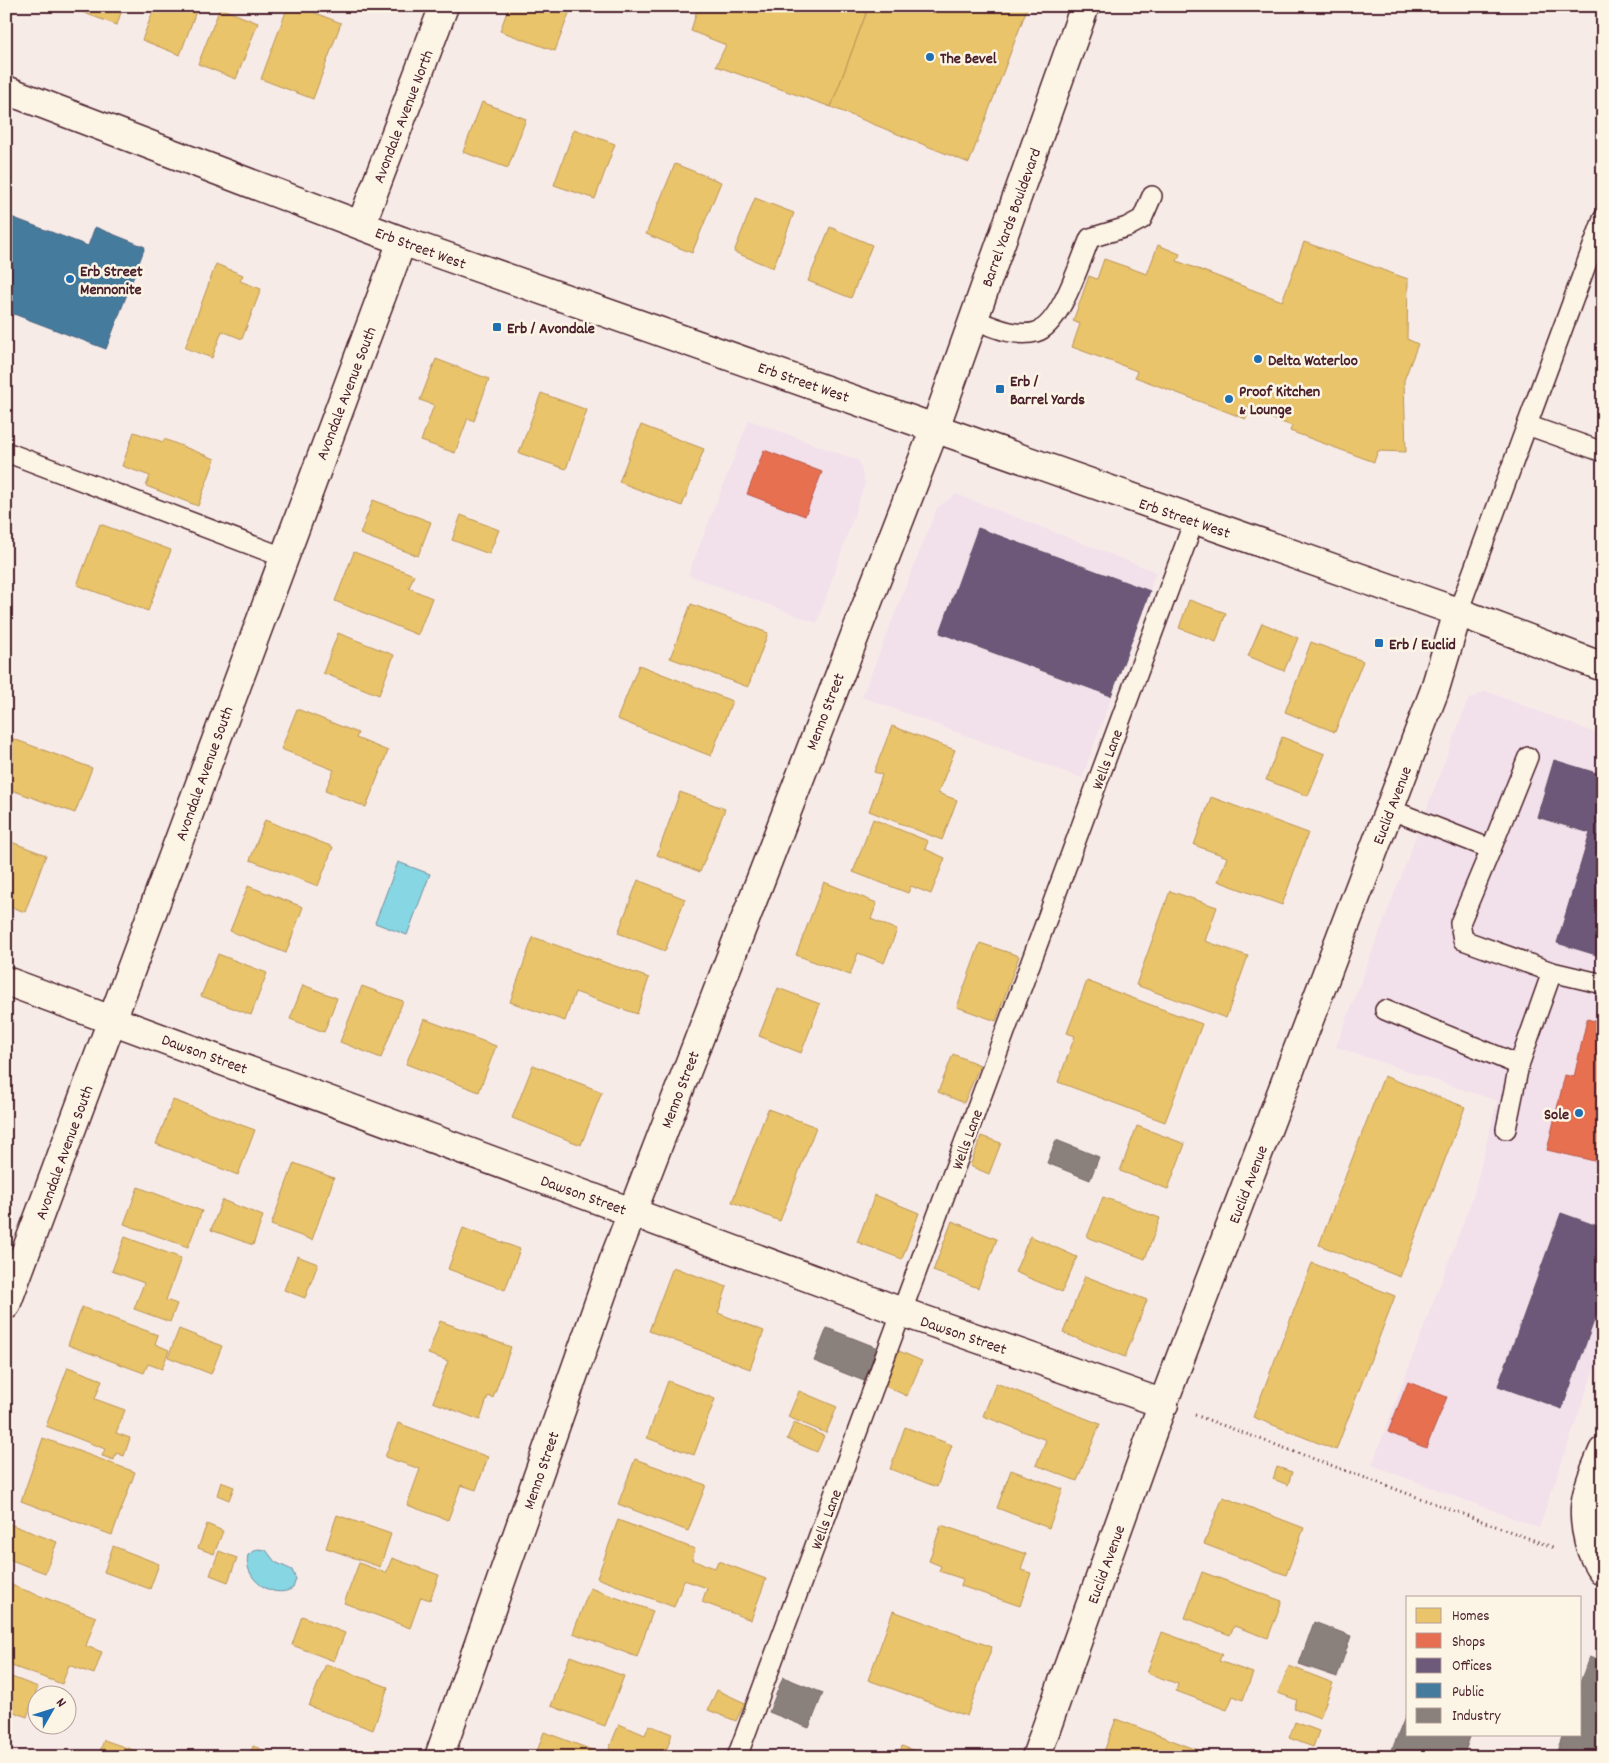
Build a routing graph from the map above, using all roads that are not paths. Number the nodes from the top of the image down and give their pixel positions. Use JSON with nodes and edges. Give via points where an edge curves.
{"nodes":[{"id":1,"x":444,"y":6,"type":"edge"},
{"id":2,"x":1085,"y":6,"type":"edge"},
{"id":3,"x":6,"y":90,"type":"edge"},
{"id":4,"x":1152,"y":196,"type":"dead end"},
{"id":5,"x":1603,"y":219,"type":"edge"},
{"id":6,"x":361,"y":225,"type":"junction"},
{"id":7,"x":402,"y":241,"type":"junction"},
{"id":8,"x":973,"y":319,"type":"junction"},
{"id":9,"x":1527,"y":425,"type":"junction"},
{"id":10,"x":935,"y":428,"type":"junction"},
{"id":11,"x":6,"y":452,"type":"edge"},
{"id":12,"x":1603,"y":452,"type":"edge"},
{"id":13,"x":1194,"y":521,"type":"junction"},
{"id":14,"x":283,"y":557,"type":"junction"},
{"id":15,"x":1458,"y":612,"type":"junction"},
{"id":16,"x":1603,"y":667,"type":"edge"},
{"id":17,"x":1528,"y":757,"type":"dead end"},
{"id":18,"x":1389,"y":809,"type":"junction"},
{"id":19,"x":1491,"y":849,"type":"junction"},
{"id":20,"x":1552,"y":972,"type":"junction"},
{"id":21,"x":6,"y":981,"type":"edge"},
{"id":22,"x":1603,"y":984,"type":"edge"},
{"id":23,"x":1385,"y":1010,"type":"dead end"},
{"id":24,"x":112,"y":1019,"type":"junction"},
{"id":25,"x":1519,"y":1065,"type":"junction"},
{"id":26,"x":1506,"y":1129,"type":"dead end"},
{"id":27,"x":632,"y":1212,"type":"junction"},
{"id":28,"x":6,"y":1305,"type":"edge"},
{"id":29,"x":902,"y":1312,"type":"junction"},
{"id":30,"x":1164,"y":1404,"type":"junction"},
{"id":31,"x":1603,"y":1451,"type":"edge"},
{"id":32,"x":1599,"y":1567,"type":"edge"},
{"id":33,"x":439,"y":1757,"type":"edge"},
{"id":34,"x":737,"y":1757,"type":"edge"},
{"id":35,"x":1036,"y":1757,"type":"edge"}],
"edges":[{"from":1,"to":6,"type":"street","name":"Avondale Avenue North"},
{"from":2,"to":8,"type":"street","name":"Barrel Yards Bouldevard"},
{"from":3,"to":6,"type":"street","name":"Erb Street West"},
{"from":4,"to":8,"type":"lane","via":[[1142,219],[1090,238],[1058,315],[1036,332],[1006,332]]},
{"from":5,"to":9,"type":"lane"},
{"from":6,"to":7,"type":"street","name":"Erb Street West"},
{"from":7,"to":10,"type":"street","name":"Erb Street West"},
{"from":7,"to":14,"type":"street","name":"Avondale Avenue South"},
{"from":8,"to":10,"type":"street","name":"Barrel Yards Bouldevard"},
{"from":9,"to":12,"type":"lane"},
{"from":9,"to":15,"type":"lane"},
{"from":10,"to":13,"type":"street","name":"Erb Street West"},
{"from":10,"to":27,"type":"street","name":"Menno Street"},
{"from":11,"to":14,"type":"lane"},
{"from":13,"to":15,"type":"street","name":"Erb Street West"},
{"from":13,"to":29,"type":"lane","name":"Wells Lane"},
{"from":14,"to":24,"type":"street","name":"Avondale Avenue South"},
{"from":15,"to":16,"type":"street","name":"Erb Street West"},
{"from":15,"to":18,"type":"street","name":"Euclid Avenue","via":[[1434,692]]},
{"from":17,"to":19,"type":"lane"},
{"from":18,"to":19,"type":"lane"},
{"from":18,"to":30,"type":"street","name":"Euclid Avenue"},
{"from":19,"to":20,"type":"lane","via":[[1460,924],[1463,940]]},
{"from":20,"to":22,"type":"lane"},
{"from":20,"to":25,"type":"lane"},
{"from":21,"to":24,"type":"street","name":"Dawson Street"},
{"from":23,"to":25,"type":"lane"},
{"from":24,"to":27,"type":"street","name":"Dawson Street"},
{"from":24,"to":28,"type":"street","name":"Avondale Avenue South"},
{"from":25,"to":26,"type":"lane"},
{"from":27,"to":29,"type":"street","name":"Dawson Street"},
{"from":27,"to":33,"type":"street","name":"Menno Street"},
{"from":29,"to":30,"type":"street","name":"Dawson Street"},
{"from":29,"to":34,"type":"lane","name":"Wells Lane"},
{"from":30,"to":35,"type":"street","name":"Euclid Avenue"},
{"from":31,"to":32,"type":"street","via":[[1585,1507],[1587,1532]]}]}
